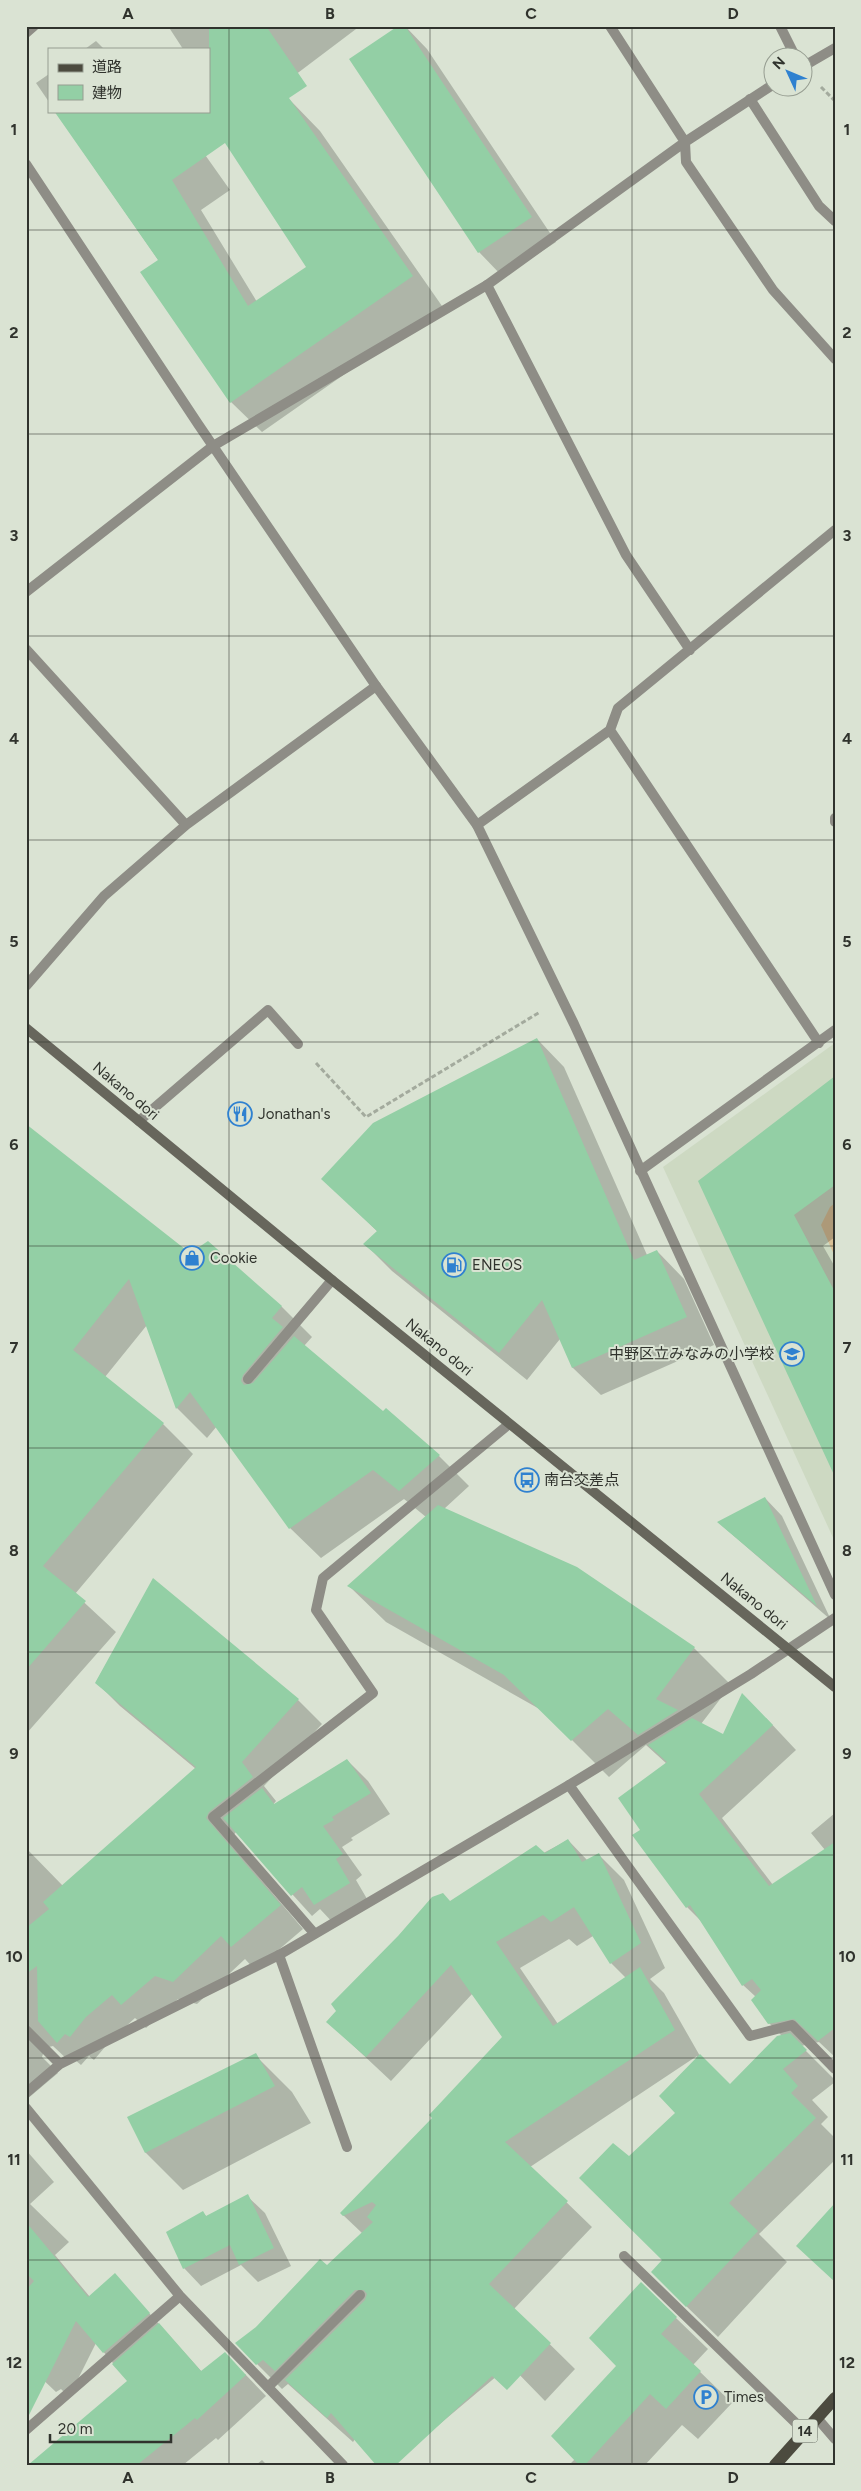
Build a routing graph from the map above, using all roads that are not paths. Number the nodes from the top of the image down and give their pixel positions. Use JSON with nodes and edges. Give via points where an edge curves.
{"nodes":[{"id":1,"x":34,"y":26,"type":"edge"},
{"id":2,"x":610,"y":26,"type":"edge"},
{"id":3,"x":780,"y":26,"type":"edge"},
{"id":4,"x":26,"y":33,"type":"edge"},
{"id":5,"x":791,"y":48,"type":"edge"},
{"id":6,"x":835,"y":48,"type":"edge"},
{"id":7,"x":814,"y":60,"type":"edge"},
{"id":8,"x":764,"y":90,"type":"edge"},
{"id":9,"x":750,"y":99,"type":"junction"},
{"id":10,"x":685,"y":142,"type":"junction"},
{"id":11,"x":26,"y":164,"type":"edge"},
{"id":12,"x":835,"y":221,"type":"edge"},
{"id":13,"x":487,"y":285,"type":"junction"},
{"id":14,"x":835,"y":359,"type":"edge"},
{"id":15,"x":213,"y":446,"type":"junction"},
{"id":16,"x":835,"y":530,"type":"edge"},
{"id":17,"x":26,"y":592,"type":"edge"},
{"id":18,"x":26,"y":649,"type":"edge"},
{"id":19,"x":690,"y":650,"type":"junction"},
{"id":20,"x":376,"y":686,"type":"junction"},
{"id":21,"x":610,"y":730,"type":"junction"},
{"id":22,"x":835,"y":818,"type":"edge"},
{"id":23,"x":835,"y":822,"type":"edge"},
{"id":24,"x":186,"y":825,"type":"junction"},
{"id":25,"x":477,"y":825,"type":"junction"},
{"id":26,"x":26,"y":986,"type":"edge"},
{"id":27,"x":26,"y":1028,"type":"edge"},
{"id":28,"x":835,"y":1030,"type":"edge"},
{"id":29,"x":819,"y":1043,"type":"junction"},
{"id":30,"x":298,"y":1044,"type":"road end"},
{"id":31,"x":139,"y":1121,"type":"junction"},
{"id":32,"x":640,"y":1171,"type":"junction"},
{"id":33,"x":332,"y":1280,"type":"junction"},
{"id":34,"x":248,"y":1379,"type":"dead end"},
{"id":35,"x":509,"y":1424,"type":"junction"},
{"id":36,"x":835,"y":1595,"type":"edge"},
{"id":37,"x":835,"y":1618,"type":"edge"},
{"id":38,"x":788,"y":1648,"type":"junction"},
{"id":39,"x":835,"y":1687,"type":"edge"},
{"id":40,"x":569,"y":1785,"type":"junction"},
{"id":41,"x":314,"y":1933,"type":"junction"},
{"id":42,"x":279,"y":1955,"type":"junction"},
{"id":43,"x":26,"y":2030,"type":"edge"},
{"id":44,"x":60,"y":2064,"type":"junction"},
{"id":45,"x":835,"y":2069,"type":"edge"},
{"id":46,"x":26,"y":2093,"type":"edge"},
{"id":47,"x":26,"y":2108,"type":"edge"},
{"id":48,"x":347,"y":2147,"type":"dead end"},
{"id":49,"x":624,"y":2256,"type":"dead end"},
{"id":50,"x":360,"y":2295,"type":"dead end"},
{"id":51,"x":180,"y":2296,"type":"junction"},
{"id":52,"x":268,"y":2387,"type":"junction"},
{"id":53,"x":835,"y":2398,"type":"edge"},
{"id":54,"x":817,"y":2418,"type":"junction"},
{"id":55,"x":26,"y":2430,"type":"edge"},
{"id":56,"x":804,"y":2432,"type":"junction"},
{"id":57,"x":835,"y":2439,"type":"edge"},
{"id":58,"x":344,"y":2465,"type":"edge"},
{"id":59,"x":775,"y":2465,"type":"edge"}],
"edges":[{"from":1,"to":4,"type":"street"},
{"from":2,"to":10,"type":"street"},
{"from":3,"to":5,"type":"street"},
{"from":6,"to":7,"type":"street"},
{"from":8,"to":9,"type":"street"},
{"from":9,"to":10,"type":"street"},
{"from":9,"to":12,"type":"street","via":[[819,206]]},
{"from":10,"to":13,"type":"street"},
{"from":10,"to":14,"type":"street","via":[[686,162],[773,290]]},
{"from":11,"to":15,"type":"street"},
{"from":13,"to":15,"type":"street"},
{"from":13,"to":19,"type":"street","via":[[626,555]]},
{"from":15,"to":17,"type":"street"},
{"from":15,"to":20,"type":"street"},
{"from":16,"to":19,"type":"street"},
{"from":18,"to":24,"type":"street"},
{"from":19,"to":21,"type":"street","via":[[618,708]]},
{"from":20,"to":24,"type":"street"},
{"from":20,"to":25,"type":"street"},
{"from":21,"to":25,"type":"street"},
{"from":21,"to":29,"type":"street"},
{"from":22,"to":23,"type":"street"},
{"from":24,"to":26,"type":"street","via":[[104,896]]},
{"from":25,"to":32,"type":"street","via":[[562,999]]},
{"from":27,"to":31,"type":"main road","name":"Nakano dori"},
{"from":28,"to":29,"type":"street"},
{"from":29,"to":32,"type":"street"},
{"from":30,"to":31,"type":"street","via":[[268,1010]]},
{"from":31,"to":33,"type":"main road","name":"Nakano dori"},
{"from":32,"to":36,"type":"street"},
{"from":33,"to":34,"type":"street"},
{"from":33,"to":35,"type":"main road","name":"Nakano dori"},
{"from":35,"to":38,"type":"main road","name":"Nakano dori"},
{"from":35,"to":41,"type":"street","via":[[323,1578],[316,1610],[373,1693],[212,1817]]},
{"from":37,"to":38,"type":"street"},
{"from":38,"to":39,"type":"main road","name":"Nakano dori"},
{"from":38,"to":40,"type":"street"},
{"from":40,"to":41,"type":"street"},
{"from":40,"to":45,"type":"street","via":[[750,2036],[792,2025]]},
{"from":41,"to":42,"type":"street"},
{"from":42,"to":44,"type":"street"},
{"from":42,"to":48,"type":"street"},
{"from":43,"to":44,"type":"street"},
{"from":44,"to":46,"type":"street"},
{"from":47,"to":51,"type":"street"},
{"from":49,"to":56,"type":"street"},
{"from":50,"to":52,"type":"street"},
{"from":51,"to":52,"type":"street"},
{"from":51,"to":55,"type":"street"},
{"from":52,"to":58,"type":"street"},
{"from":53,"to":54,"type":"main road","number":"14"},
{"from":54,"to":56,"type":"main road","number":"14"},
{"from":54,"to":57,"type":"street"},
{"from":56,"to":59,"type":"main road","number":"14"}]}
